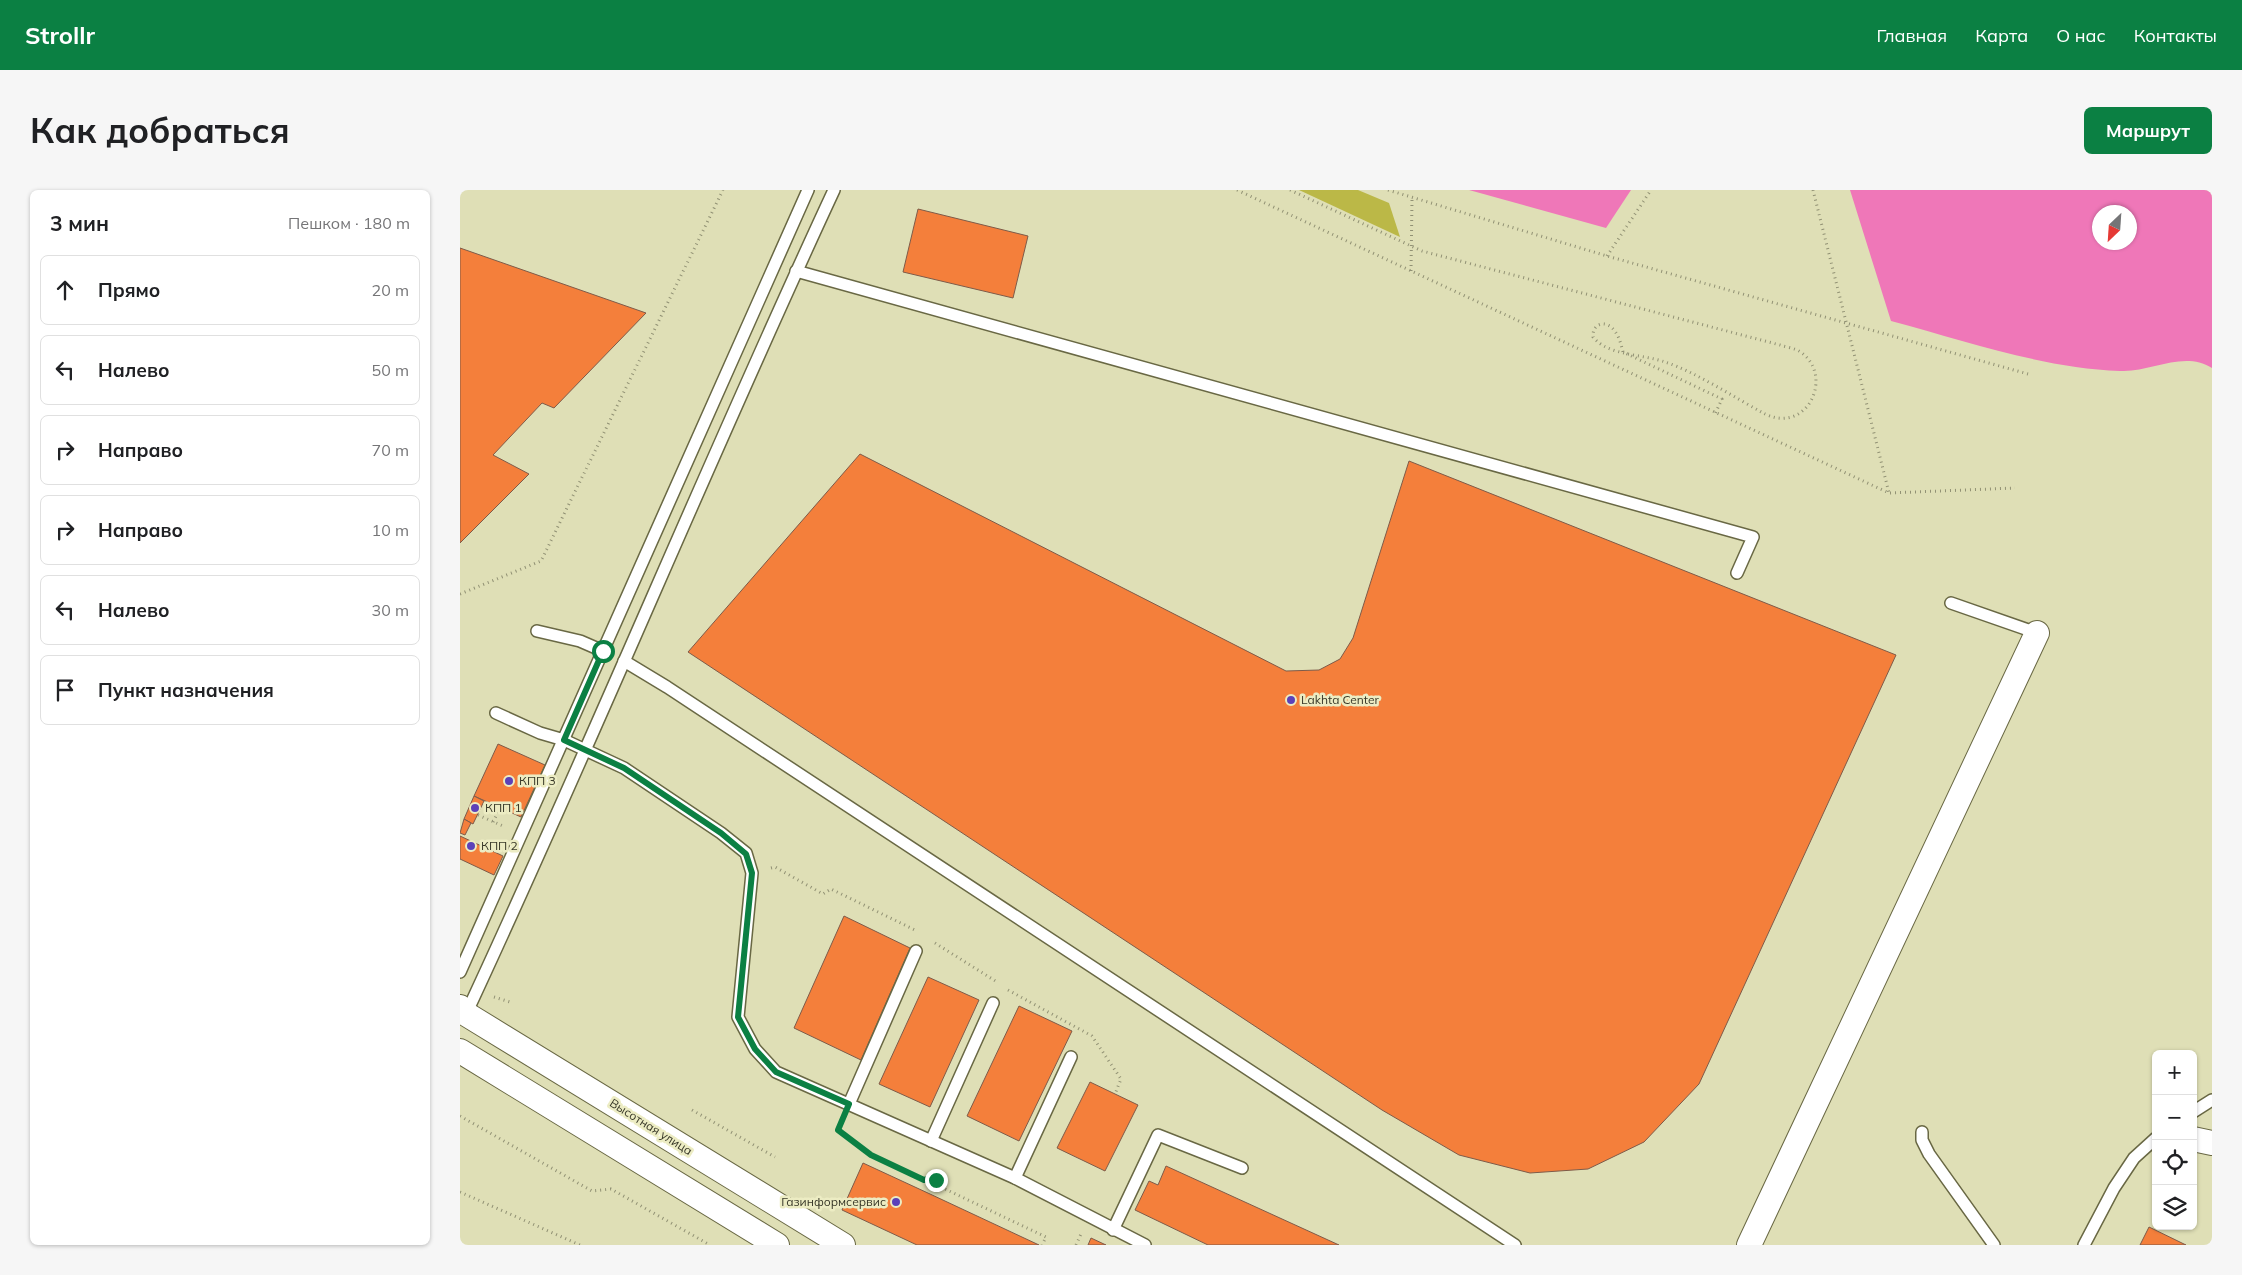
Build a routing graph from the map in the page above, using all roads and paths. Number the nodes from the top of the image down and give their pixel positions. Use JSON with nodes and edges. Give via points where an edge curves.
{"nodes":[{"id":1,"x":723,"y":190,"type":"edge"},
{"id":2,"x":808,"y":190,"type":"edge"},
{"id":3,"x":834,"y":190,"type":"edge"},
{"id":4,"x":1237,"y":190,"type":"edge"},
{"id":5,"x":1290,"y":190,"type":"edge"},
{"id":6,"x":1388,"y":190,"type":"edge"},
{"id":7,"x":1651,"y":190,"type":"edge"},
{"id":8,"x":1813,"y":190,"type":"edge"},
{"id":9,"x":1412,"y":199,"type":"junction"},
{"id":10,"x":1412,"y":247,"type":"junction"},
{"id":11,"x":1607,"y":256,"type":"junction"},
{"id":12,"x":1411,"y":271,"type":"junction"},
{"id":13,"x":796,"y":272,"type":"junction"},
{"id":14,"x":1847,"y":324,"type":"junction"},
{"id":15,"x":1623,"y":352,"type":"junction"},
{"id":16,"x":2028,"y":374,"type":"dead end"},
{"id":17,"x":1715,"y":414,"type":"junction"},
{"id":18,"x":2015,"y":488,"type":"dead end"},
{"id":19,"x":1889,"y":493,"type":"junction"},
{"id":20,"x":1737,"y":573,"type":"dead end"},
{"id":21,"x":460,"y":594,"type":"edge"},
{"id":22,"x":1951,"y":603,"type":"dead end"},
{"id":23,"x":537,"y":632,"type":"dead end"},
{"id":24,"x":2037,"y":633,"type":"joint"},
{"id":25,"x":603,"y":651,"type":"junction"},
{"id":26,"x":624,"y":661,"type":"junction"},
{"id":27,"x":496,"y":713,"type":"dead end"},
{"id":28,"x":564,"y":740,"type":"junction"},
{"id":29,"x":584,"y":749,"type":"junction"},
{"id":30,"x":500,"y":808,"type":"dead end"},
{"id":31,"x":493,"y":822,"type":"dead end"},
{"id":32,"x":752,"y":873,"type":"junction"},
{"id":33,"x":924,"y":936,"type":"dead end"},
{"id":34,"x":932,"y":941,"type":"dead end"},
{"id":35,"x":916,"y":951,"type":"dead end"},
{"id":36,"x":460,"y":972,"type":"edge"},
{"id":37,"x":993,"y":1003,"type":"dead end"},
{"id":38,"x":462,"y":1013,"type":"edge"},
{"id":39,"x":460,"y":1052,"type":"edge"},
{"id":40,"x":1071,"y":1057,"type":"dead end"},
{"id":41,"x":1115,"y":1094,"type":"dead end"},
{"id":42,"x":2212,"y":1100,"type":"edge"},
{"id":43,"x":849,"y":1104,"type":"junction"},
{"id":44,"x":2197,"y":1109,"type":"edge"},
{"id":45,"x":692,"y":1110,"type":"dead end"},
{"id":46,"x":460,"y":1116,"type":"edge"},
{"id":47,"x":1922,"y":1132,"type":"dead end"},
{"id":48,"x":931,"y":1140,"type":"junction"},
{"id":49,"x":2154,"y":1140,"type":"edge"},
{"id":50,"x":2197,"y":1140,"type":"edge"},
{"id":51,"x":2212,"y":1143,"type":"edge"},
{"id":52,"x":775,"y":1157,"type":"dead end"},
{"id":53,"x":1242,"y":1168,"type":"dead end"},
{"id":54,"x":1015,"y":1178,"type":"junction"},
{"id":55,"x":460,"y":1192,"type":"edge"},
{"id":56,"x":1113,"y":1230,"type":"junction"},
{"id":57,"x":580,"y":1245,"type":"edge"},
{"id":58,"x":710,"y":1245,"type":"edge"},
{"id":59,"x":777,"y":1245,"type":"edge"},
{"id":60,"x":843,"y":1245,"type":"edge"},
{"id":61,"x":1042,"y":1245,"type":"edge"},
{"id":62,"x":1144,"y":1245,"type":"edge"},
{"id":63,"x":1515,"y":1245,"type":"edge"},
{"id":64,"x":1749,"y":1245,"type":"edge"},
{"id":65,"x":1994,"y":1245,"type":"edge"},
{"id":66,"x":2084,"y":1245,"type":"edge"}],
"edges":[{"from":1,"to":21,"type":"path","via":[[541,561]]},
{"from":2,"to":25,"type":"lane"},
{"from":3,"to":13,"type":"lane"},
{"from":4,"to":12,"type":"path"},
{"from":5,"to":10,"type":"path"},
{"from":6,"to":9,"type":"path"},
{"from":7,"to":11,"type":"path"},
{"from":8,"to":14,"type":"path"},
{"from":9,"to":10,"type":"path"},
{"from":9,"to":11,"type":"path"},
{"from":10,"to":12,"type":"path"},
{"from":10,"to":15,"type":"path","via":[[1799,351],[1809,361],[1816,387],[1806,409],[1782,420],[1667,362]]},
{"from":11,"to":14,"type":"path"},
{"from":12,"to":17,"type":"path"},
{"from":13,"to":20,"type":"lane","via":[[1753,536]]},
{"from":13,"to":26,"type":"lane"},
{"from":14,"to":16,"type":"path"},
{"from":14,"to":19,"type":"path"},
{"from":15,"to":15,"type":"path","via":[[1596,341],[1593,337],[1596,325],[1609,325],[1619,338]]},
{"from":15,"to":17,"type":"path","via":[[1722,398]]},
{"from":17,"to":19,"type":"path"},
{"from":18,"to":19,"type":"path"},
{"from":22,"to":24,"type":"lane"},
{"from":23,"to":25,"type":"lane","via":[[580,641]]},
{"from":24,"to":64,"type":"street"},
{"from":25,"to":28,"type":"lane"},
{"from":26,"to":29,"type":"lane"},
{"from":26,"to":63,"type":"lane","via":[[667,686]]},
{"from":27,"to":28,"type":"lane","via":[[540,734]]},
{"from":28,"to":29,"type":"lane"},
{"from":28,"to":36,"type":"lane"},
{"from":29,"to":32,"type":"lane","via":[[624,768],[721,833],[746,854]]},
{"from":29,"to":38,"type":"lane","via":[[545,844]]},
{"from":30,"to":31,"type":"path"},
{"from":32,"to":33,"type":"path","via":[[775,867],[823,894],[831,889]]},
{"from":32,"to":43,"type":"lane","via":[[738,1017],[755,1049],[776,1072]]},
{"from":34,"to":41,"type":"path","via":[[1092,1036],[1121,1079]]},
{"from":35,"to":43,"type":"lane"},
{"from":37,"to":48,"type":"lane"},
{"from":38,"to":60,"type":"street","name":"Высотная улица"},
{"from":39,"to":59,"type":"street"},
{"from":40,"to":54,"type":"lane"},
{"from":42,"to":44,"type":"lane"},
{"from":43,"to":48,"type":"lane"},
{"from":43,"to":61,"type":"path","via":[[838,1130],[871,1155],[924,1180],[931,1178],[942,1183],[945,1189],[1046,1237]]},
{"from":45,"to":52,"type":"path"},
{"from":46,"to":58,"type":"path","via":[[592,1191],[611,1189]]},
{"from":47,"to":65,"type":"lane","via":[[1928,1154]]},
{"from":48,"to":54,"type":"lane"},
{"from":49,"to":66,"type":"lane","via":[[2134,1158],[2119,1180]]},
{"from":50,"to":51,"type":"street"},
{"from":53,"to":56,"type":"lane","via":[[1158,1136]]},
{"from":54,"to":56,"type":"lane"},
{"from":55,"to":57,"type":"path"},
{"from":56,"to":62,"type":"lane"}]}
